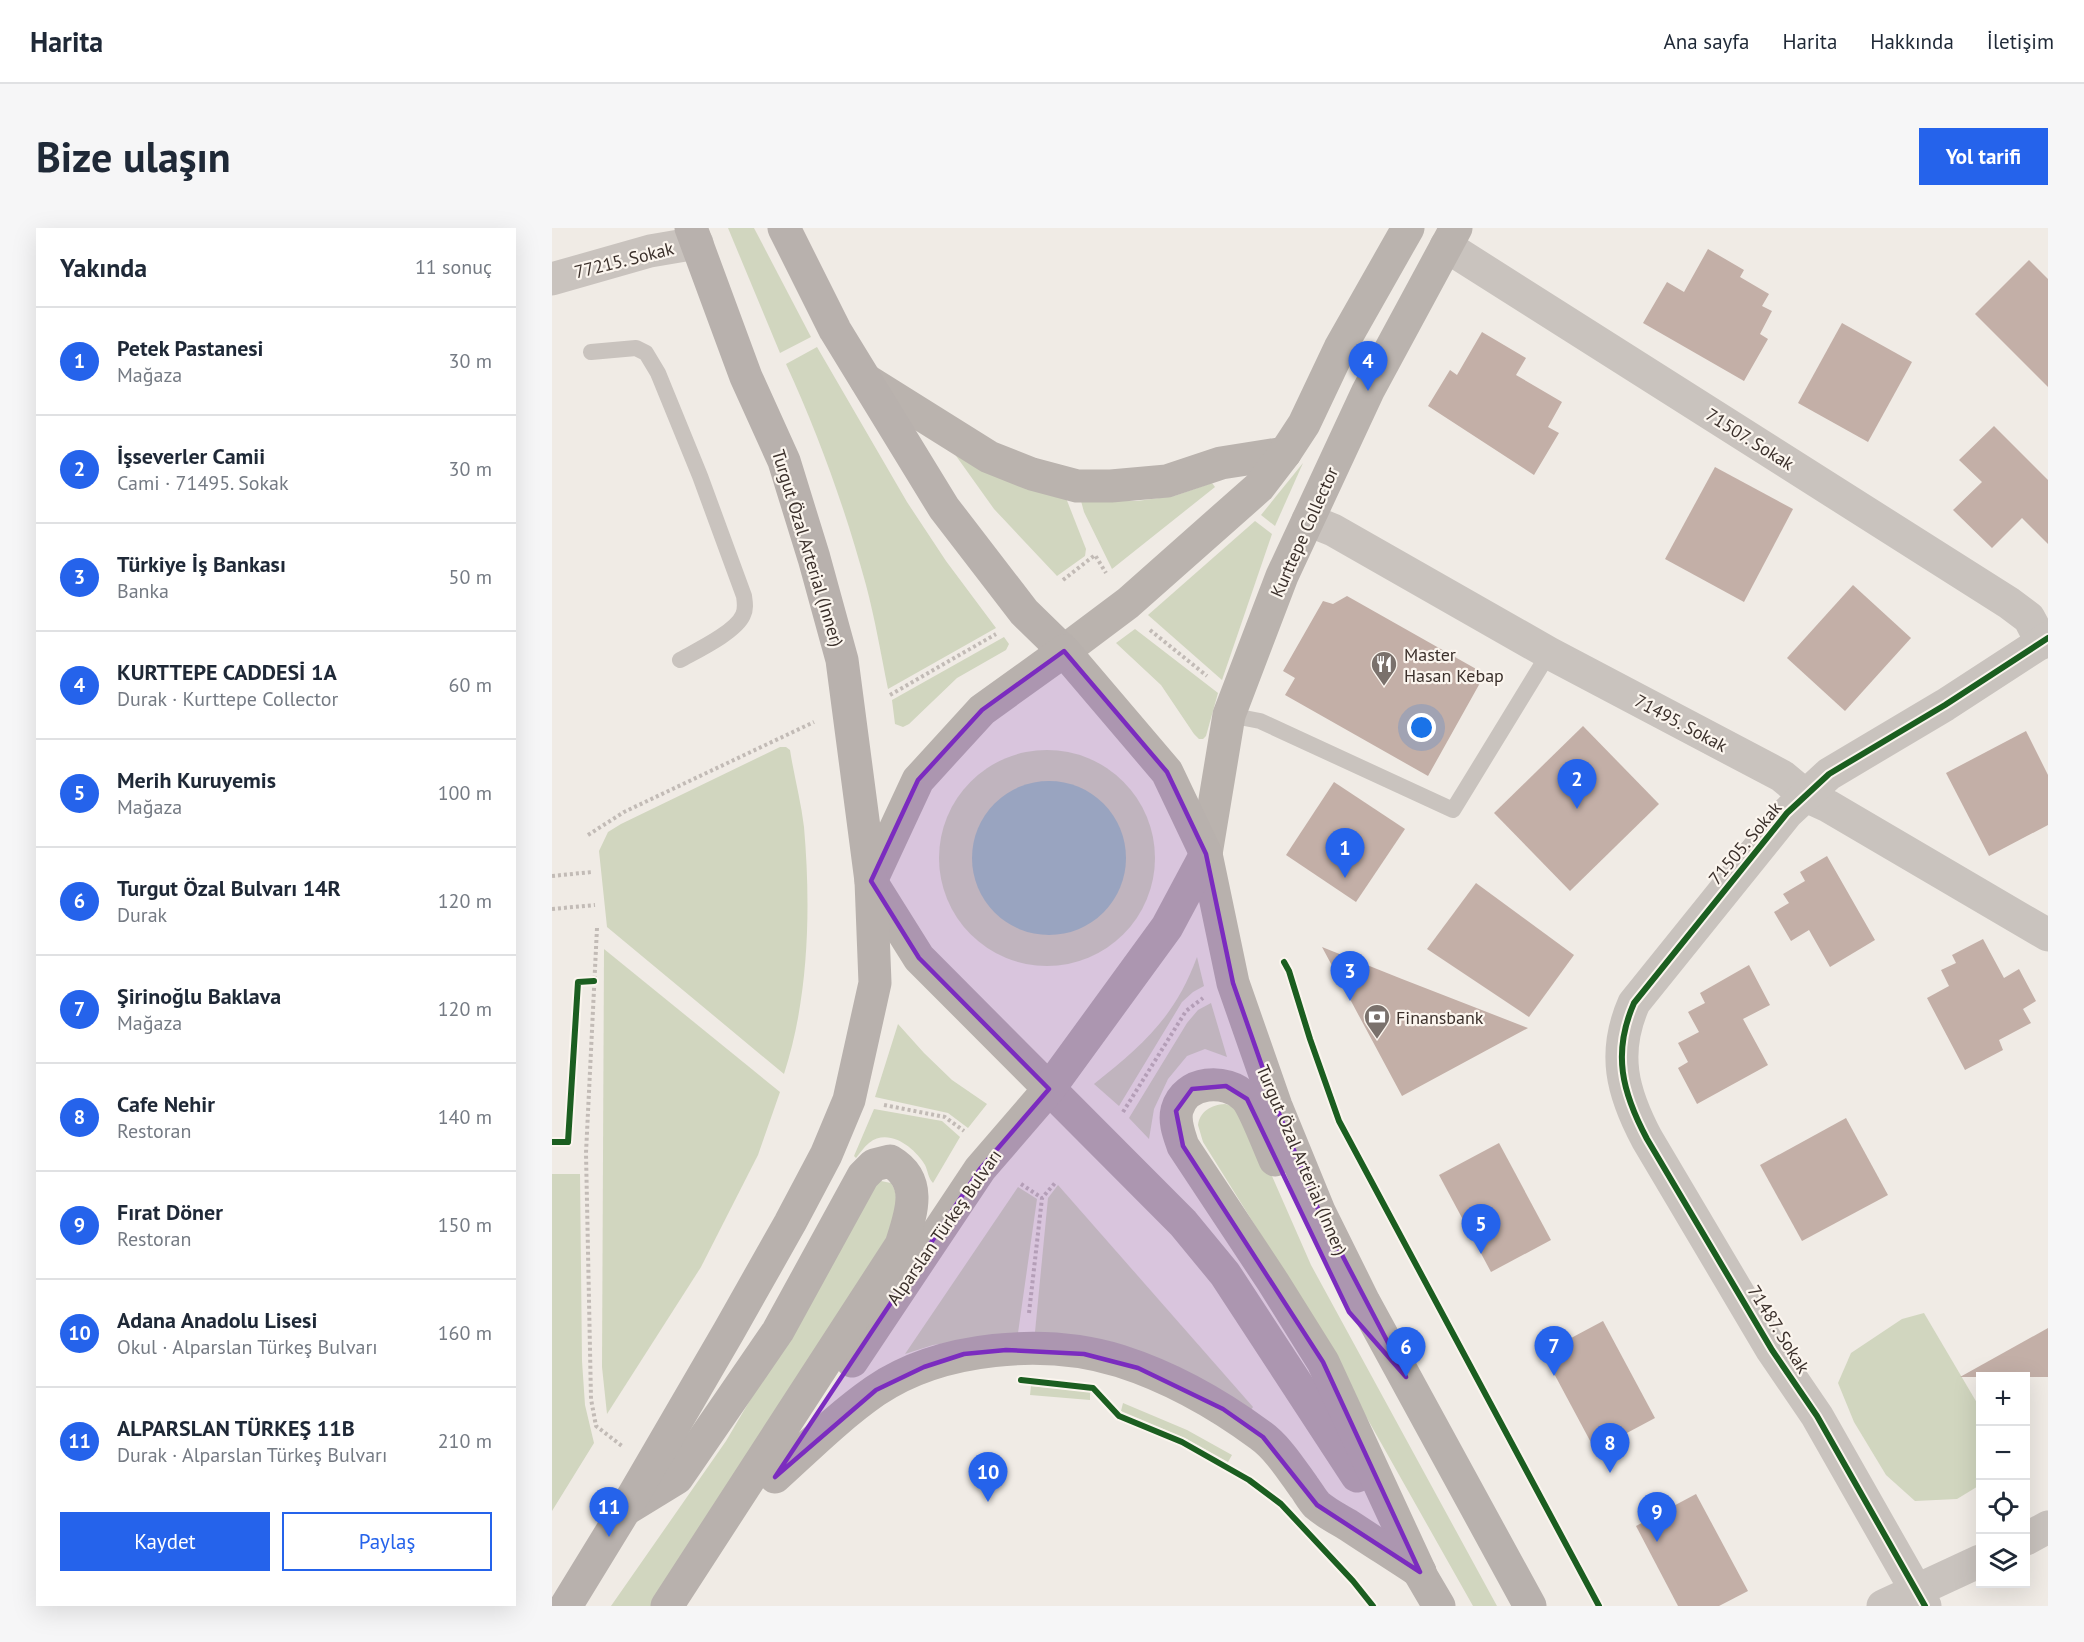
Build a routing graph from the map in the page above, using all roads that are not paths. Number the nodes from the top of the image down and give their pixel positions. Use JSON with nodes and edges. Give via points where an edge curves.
{"nodes":[{"id":1,"x":784,"y":228,"type":"edge"},
{"id":2,"x":1407,"y":228,"type":"edge"},
{"id":3,"x":694,"y":236,"type":"edge"},
{"id":4,"x":1451,"y":237,"type":"edge"},
{"id":5,"x":552,"y":279,"type":"edge"},
{"id":6,"x":591,"y":352,"type":"dead end"},
{"id":7,"x":866,"y":380,"type":"junction"},
{"id":8,"x":1285,"y":453,"type":"junction"},
{"id":9,"x":1308,"y":519,"type":"junction"},
{"id":10,"x":2045,"y":641,"type":"edge"},
{"id":11,"x":1064,"y":651,"type":"junction"},
{"id":12,"x":1549,"y":653,"type":"junction"},
{"id":13,"x":680,"y":660,"type":"dead end"},
{"id":14,"x":1229,"y":716,"type":"junction"},
{"id":15,"x":1806,"y":796,"type":"junction"},
{"id":16,"x":1206,"y":855,"type":"junction"},
{"id":17,"x":871,"y":881,"type":"junction"},
{"id":18,"x":2048,"y":934,"type":"edge"},
{"id":19,"x":1621,"y":1063,"type":"joint"},
{"id":20,"x":1048,"y":1089,"type":"junction"},
{"id":21,"x":1406,"y":1377,"type":"junction"},
{"id":22,"x":775,"y":1477,"type":"junction"},
{"id":23,"x":626,"y":1508,"type":"junction"},
{"id":24,"x":2048,"y":1527,"type":"edge"},
{"id":25,"x":2030,"y":1536,"type":"edge"},
{"id":26,"x":1976,"y":1564,"type":"edge"},
{"id":27,"x":1420,"y":1572,"type":"junction"},
{"id":28,"x":1921,"y":1599,"type":"edge"},
{"id":29,"x":566,"y":1606,"type":"edge"},
{"id":30,"x":667,"y":1606,"type":"edge"},
{"id":31,"x":690,"y":1606,"type":"edge"},
{"id":32,"x":1439,"y":1606,"type":"edge"},
{"id":33,"x":1530,"y":1606,"type":"edge"},
{"id":34,"x":1883,"y":1606,"type":"edge"}],
"edges":[{"from":1,"to":7,"type":"main road","via":[[835,330]]},
{"from":2,"to":8,"type":"main road"},
{"from":3,"to":5,"type":"street","name":"77215. Sokak"},
{"from":3,"to":17,"type":"main road","name":"Turgut Özal Arterial (Inner)","via":[[746,376],[784,461],[842,660]]},
{"from":4,"to":9,"type":"main road","name":"Kurttepe Collector","via":[[1368,391]]},
{"from":4,"to":10,"type":"street","name":"71507. Sokak","via":[[2009,603],[2029,618]]},
{"from":6,"to":13,"type":"lane","via":[[636,348],[646,353],[700,476],[744,596],[742,618]]},
{"from":7,"to":8,"type":"main road","via":[[989,457],[1077,486],[1167,481],[1221,463]]},
{"from":7,"to":11,"type":"main road","name":"Turgut Özal Arterial (Inner)","via":[[944,508],[1024,612]]},
{"from":8,"to":11,"type":"main road","via":[[1259,487],[1231,513],[1128,603]]},
{"from":9,"to":12,"type":"street","name":"71495. Sokak"},
{"from":9,"to":14,"type":"main road","name":"Kurttepe Collector"},
{"from":10,"to":15,"type":"street","name":"71505. Sokak","via":[[1829,774]]},
{"from":11,"to":16,"type":"main road","name":"Turgut Özal Arterial (Inner)","via":[[1167,772]]},
{"from":11,"to":17,"type":"main road","via":[[982,710],[918,780]]},
{"from":12,"to":14,"type":"lane","via":[[1454,810],[1260,721]]},
{"from":12,"to":15,"type":"street","name":"71495. Sokak","via":[[1782,777]]},
{"from":14,"to":16,"type":"main road","name":"Kurttepe Collector"},
{"from":15,"to":18,"type":"street","name":"71495. Sokak"},
{"from":15,"to":19,"type":"street","name":"71505. Sokak","via":[[1786,813],[1634,1003],[1624,1031]]},
{"from":16,"to":20,"type":"main road","name":"Alparslan Türkeş Bulvarı","via":[[1167,927]]},
{"from":16,"to":21,"type":"main road","name":"Turgut Özal Arterial (Inner)","via":[[1233,982],[1276,1106],[1319,1212]]},
{"from":17,"to":20,"type":"main road","via":[[919,958]]},
{"from":17,"to":23,"type":"main road","via":[[875,983],[849,1100],[790,1223]]},
{"from":19,"to":28,"type":"street","name":"71487. Sokak","via":[[1630,1102],[1647,1139],[1772,1350],[1817,1416]]},
{"from":20,"to":22,"type":"main road","name":"Alparslan Türkeş Bulvarı","via":[[981,1169]]},
{"from":20,"to":27,"type":"main road","via":[[1183,1223],[1225,1274]]},
{"from":21,"to":27,"type":"main road","via":[[1349,1312],[1247,1099],[1226,1086],[1210,1084],[1192,1089],[1176,1111],[1176,1127],[1183,1146],[1323,1362]]},
{"from":21,"to":33,"type":"main road","name":"Turgut Özal Arterial (Inner)"},
{"from":22,"to":27,"type":"main road","via":[[876,1390],[924,1367],[964,1354],[1006,1350],[1084,1354],[1138,1368],[1223,1409],[1263,1437],[1317,1505]]},
{"from":22,"to":31,"type":"main road","name":"Alparslan Türkeş Bulvarı"},
{"from":23,"to":29,"type":"main road"},
{"from":23,"to":30,"type":"main road","via":[[677,1478],[778,1331],[863,1176],[874,1166],[890,1161],[900,1167],[911,1186],[912,1209],[901,1245]]},
{"from":24,"to":25,"type":"street"},
{"from":26,"to":28,"type":"street"},
{"from":27,"to":32,"type":"main road"},
{"from":28,"to":34,"type":"street"}]}
